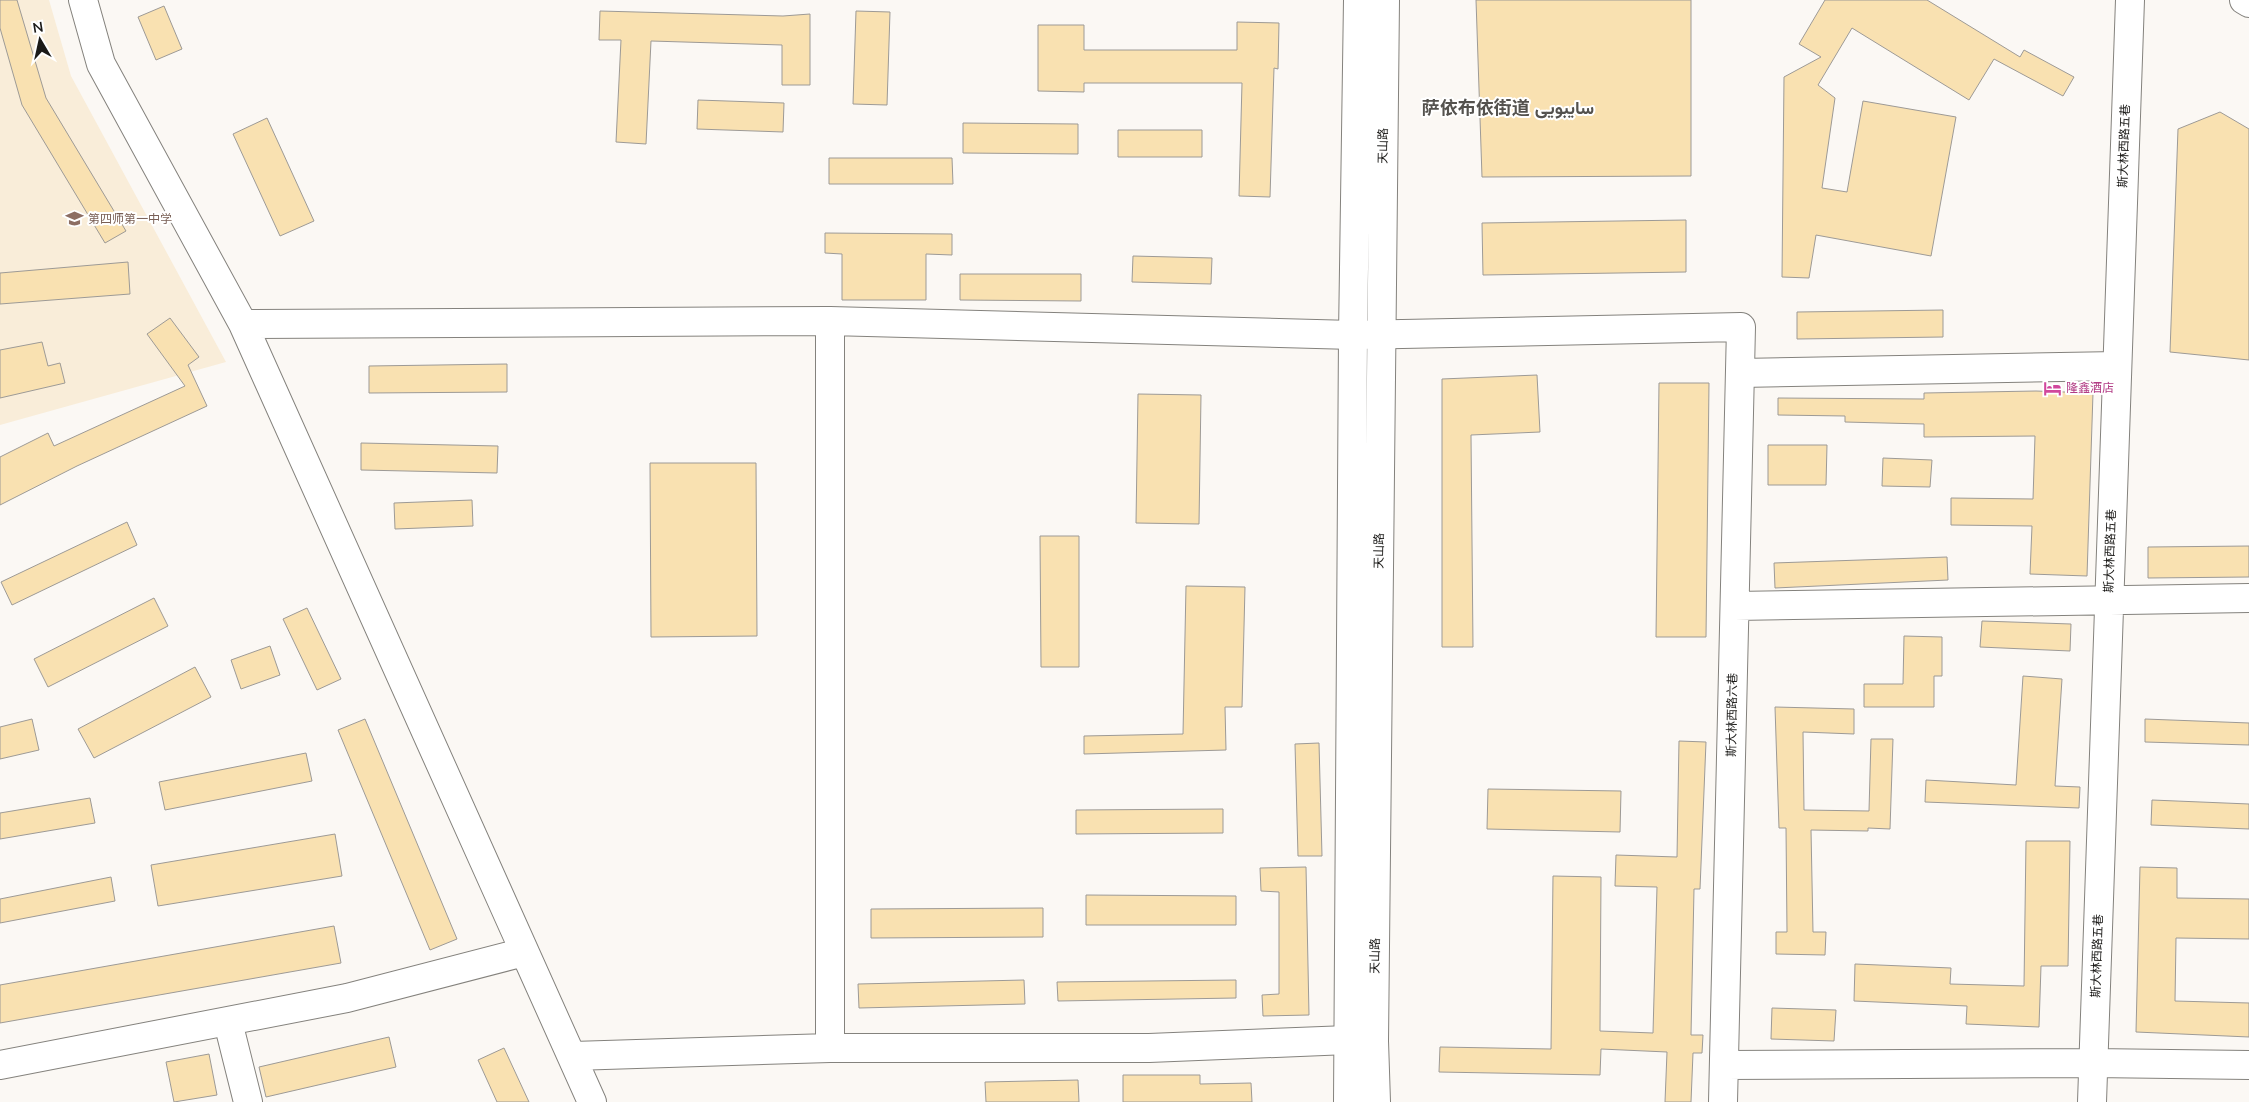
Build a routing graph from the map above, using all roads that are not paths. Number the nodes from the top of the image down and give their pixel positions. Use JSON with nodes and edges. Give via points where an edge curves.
{"nodes":[{"id":1,"x":83,"y":0,"type":"edge"},
{"id":2,"x":1358,"y":0,"type":"edge"},
{"id":3,"x":1385,"y":0,"type":"edge"},
{"id":4,"x":2130,"y":0,"type":"edge"},
{"id":5,"x":2244,"y":0,"type":"edge"},
{"id":6,"x":2249,"y":3,"type":"edge"},
{"id":7,"x":830,"y":321,"type":"junction"},
{"id":8,"x":243,"y":324,"type":"junction"},
{"id":9,"x":1381,"y":333,"type":"junction"},
{"id":10,"x":1353,"y":334,"type":"junction"},
{"id":11,"x":2117,"y":366,"type":"junction"},
{"id":12,"x":1740,"y":373,"type":"junction"},
{"id":13,"x":2249,"y":598,"type":"edge"},
{"id":14,"x":2109,"y":601,"type":"junction"},
{"id":15,"x":1734,"y":606,"type":"junction"},
{"id":16,"x":524,"y":952,"type":"junction"},
{"id":17,"x":228,"y":1022,"type":"junction"},
{"id":18,"x":1348,"y":1040,"type":"junction"},
{"id":19,"x":830,"y":1048,"type":"junction"},
{"id":20,"x":573,"y":1056,"type":"junction"},
{"id":21,"x":2093,"y":1063,"type":"junction"},
{"id":22,"x":1724,"y":1065,"type":"junction"},
{"id":23,"x":2249,"y":1065,"type":"edge"},
{"id":24,"x":0,"y":1066,"type":"edge"},
{"id":25,"x":248,"y":1102,"type":"edge"},
{"id":26,"x":592,"y":1102,"type":"edge"},
{"id":27,"x":1348,"y":1102,"type":"edge"},
{"id":28,"x":1376,"y":1102,"type":"edge"},
{"id":29,"x":1724,"y":1102,"type":"edge"},
{"id":30,"x":2092,"y":1102,"type":"edge"}],
"edges":[{"from":1,"to":8,"type":"street","via":[[101,64]]},
{"from":2,"to":10,"type":"street"},
{"from":3,"to":9,"type":"street","name":"天山路"},
{"from":4,"to":11,"type":"street","name":"斯大林西路五巷"},
{"from":5,"to":6,"type":"street"},
{"from":7,"to":8,"type":"street"},
{"from":7,"to":10,"type":"street"},
{"from":7,"to":19,"type":"street"},
{"from":8,"to":16,"type":"street"},
{"from":9,"to":10,"type":"street"},
{"from":9,"to":12,"type":"street","name":"斯大林西路六巷","via":[[1741,327]]},
{"from":9,"to":28,"type":"street","name":"天山路"},
{"from":10,"to":18,"type":"street"},
{"from":11,"to":12,"type":"street"},
{"from":11,"to":14,"type":"street","name":"斯大林西路五巷"},
{"from":12,"to":15,"type":"street","name":"斯大林西路六巷"},
{"from":13,"to":14,"type":"street"},
{"from":14,"to":15,"type":"street"},
{"from":14,"to":21,"type":"street","name":"斯大林西路五巷"},
{"from":15,"to":22,"type":"street","name":"斯大林西路六巷"},
{"from":16,"to":17,"type":"street","via":[[347,998]]},
{"from":16,"to":20,"type":"street"},
{"from":17,"to":24,"type":"street"},
{"from":17,"to":25,"type":"street"},
{"from":18,"to":19,"type":"street","via":[[1149,1048]]},
{"from":18,"to":27,"type":"street"},
{"from":19,"to":20,"type":"street"},
{"from":20,"to":26,"type":"street"},
{"from":21,"to":22,"type":"street"},
{"from":21,"to":23,"type":"street"},
{"from":21,"to":30,"type":"street","name":"斯大林西路五巷"},
{"from":22,"to":29,"type":"street","name":"斯大林西路六巷"}]}
